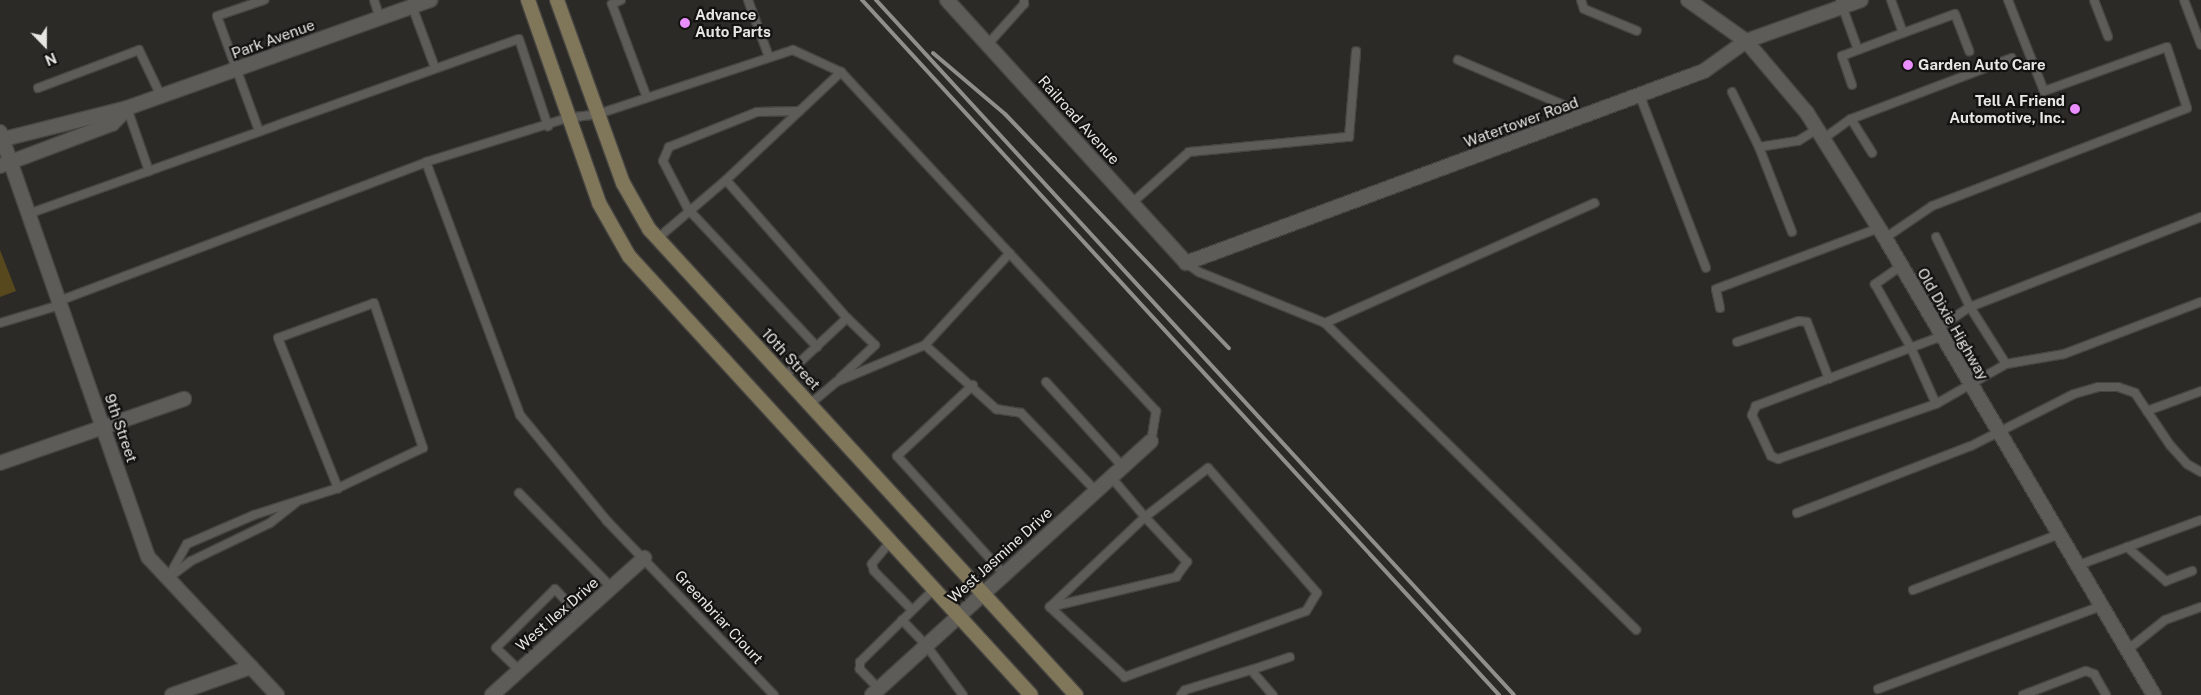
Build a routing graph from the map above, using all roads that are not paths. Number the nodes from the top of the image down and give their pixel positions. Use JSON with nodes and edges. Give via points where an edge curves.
{"nodes":[{"id":1,"x":264,"y":0,"type":"edge"},
{"id":2,"x":374,"y":0,"type":"edge"},
{"id":3,"x":430,"y":0,"type":"edge"},
{"id":4,"x":528,"y":0,"type":"edge"},
{"id":5,"x":558,"y":0,"type":"edge"},
{"id":6,"x":621,"y":0,"type":"edge"},
{"id":7,"x":748,"y":0,"type":"edge"},
{"id":8,"x":947,"y":0,"type":"edge"},
{"id":9,"x":1024,"y":0,"type":"edge"},
{"id":10,"x":1581,"y":0,"type":"edge"},
{"id":11,"x":1688,"y":0,"type":"edge"},
{"id":12,"x":1861,"y":0,"type":"edge"},
{"id":13,"x":1891,"y":0,"type":"edge"},
{"id":14,"x":2008,"y":0,"type":"edge"},
{"id":15,"x":2094,"y":0,"type":"edge"},
{"id":16,"x":2184,"y":0,"type":"edge"},
{"id":17,"x":1841,"y":4,"type":"edge"},
{"id":18,"x":412,"y":6,"type":"junction"},
{"id":19,"x":380,"y":18,"type":"junction"},
{"id":20,"x":1636,"y":31,"type":"dead end"},
{"id":21,"x":1903,"y":33,"type":"junction"},
{"id":22,"x":2108,"y":36,"type":"dead end"},
{"id":23,"x":1746,"y":41,"type":"junction"},
{"id":24,"x":988,"y":44,"type":"junction"},
{"id":25,"x":2201,"y":45,"type":"edge"},
{"id":26,"x":1858,"y":50,"type":"junction"},
{"id":27,"x":1356,"y":51,"type":"dead end"},
{"id":28,"x":1969,"y":52,"type":"dead end"},
{"id":29,"x":769,"y":57,"type":"junction"},
{"id":30,"x":2012,"y":58,"type":"dead end"},
{"id":31,"x":1458,"y":60,"type":"dead end"},
{"id":32,"x":435,"y":68,"type":"junction"},
{"id":33,"x":236,"y":70,"type":"junction"},
{"id":34,"x":841,"y":72,"type":"junction"},
{"id":35,"x":1852,"y":85,"type":"dead end"},
{"id":36,"x":38,"y":88,"type":"dead end"},
{"id":37,"x":1732,"y":92,"type":"dead end"},
{"id":38,"x":161,"y":96,"type":"junction"},
{"id":39,"x":1640,"y":96,"type":"junction"},
{"id":40,"x":647,"y":98,"type":"junction"},
{"id":41,"x":127,"y":108,"type":"junction"},
{"id":42,"x":799,"y":111,"type":"junction"},
{"id":43,"x":598,"y":114,"type":"junction"},
{"id":44,"x":1587,"y":114,"type":"junction"},
{"id":45,"x":568,"y":118,"type":"junction"},
{"id":46,"x":1851,"y":118,"type":"junction"},
{"id":47,"x":548,"y":126,"type":"junction"},
{"id":48,"x":259,"y":131,"type":"junction"},
{"id":49,"x":1820,"y":134,"type":"junction"},
{"id":50,"x":1,"y":137,"type":"edge"},
{"id":51,"x":1759,"y":147,"type":"junction"},
{"id":52,"x":1872,"y":153,"type":"dead end"},
{"id":53,"x":426,"y":162,"type":"junction"},
{"id":54,"x":5,"y":165,"type":"edge"},
{"id":55,"x":150,"y":171,"type":"junction"},
{"id":56,"x":726,"y":180,"type":"junction"},
{"id":57,"x":1132,"y":203,"type":"junction"},
{"id":58,"x":1594,"y":203,"type":"dead end"},
{"id":59,"x":688,"y":209,"type":"junction"},
{"id":60,"x":28,"y":214,"type":"junction"},
{"id":61,"x":2201,"y":217,"type":"edge"},
{"id":62,"x":1792,"y":232,"type":"dead end"},
{"id":63,"x":1882,"y":233,"type":"junction"},
{"id":64,"x":1936,"y":237,"type":"dead end"},
{"id":65,"x":658,"y":238,"type":"junction"},
{"id":66,"x":1010,"y":253,"type":"junction"},
{"id":67,"x":1186,"y":262,"type":"junction"},
{"id":68,"x":1901,"y":266,"type":"junction"},
{"id":69,"x":1706,"y":268,"type":"dead end"},
{"id":70,"x":2201,"y":302,"type":"edge"},
{"id":71,"x":59,"y":303,"type":"junction"},
{"id":72,"x":1970,"y":307,"type":"junction"},
{"id":73,"x":1720,"y":308,"type":"dead end"},
{"id":74,"x":847,"y":318,"type":"junction"},
{"id":75,"x":0,"y":323,"type":"edge"},
{"id":76,"x":1325,"y":323,"type":"junction"},
{"id":77,"x":1940,"y":333,"type":"junction"},
{"id":78,"x":1737,"y":342,"type":"dead end"},
{"id":79,"x":925,"y":345,"type":"junction"},
{"id":80,"x":817,"y":347,"type":"junction"},
{"id":81,"x":1911,"y":348,"type":"junction"},
{"id":82,"x":2006,"y":364,"type":"junction"},
{"id":83,"x":785,"y":376,"type":"junction"},
{"id":84,"x":1829,"y":379,"type":"junction"},
{"id":85,"x":836,"y":382,"type":"junction"},
{"id":86,"x":1046,"y":382,"type":"dead end"},
{"id":87,"x":1969,"y":384,"type":"junction"},
{"id":88,"x":973,"y":385,"type":"junction"},
{"id":89,"x":2201,"y":391,"type":"edge"},
{"id":90,"x":184,"y":399,"type":"dead end"},
{"id":91,"x":810,"y":404,"type":"junction"},
{"id":92,"x":1936,"y":404,"type":"junction"},
{"id":93,"x":2146,"y":411,"type":"junction"},
{"id":94,"x":103,"y":428,"type":"junction"},
{"id":95,"x":1997,"y":432,"type":"junction"},
{"id":96,"x":1152,"y":441,"type":"joint"},
{"id":97,"x":0,"y":464,"type":"edge"},
{"id":98,"x":1123,"y":467,"type":"junction"},
{"id":99,"x":2201,"y":472,"type":"edge"},
{"id":100,"x":1111,"y":477,"type":"junction"},
{"id":101,"x":338,"y":488,"type":"junction"},
{"id":102,"x":1096,"y":491,"type":"junction"},
{"id":103,"x":519,"y":493,"type":"dead end"},
{"id":104,"x":300,"y":500,"type":"junction"},
{"id":105,"x":1797,"y":513,"type":"dead end"},
{"id":106,"x":1145,"y":517,"type":"junction"},
{"id":107,"x":2201,"y":520,"type":"edge"},
{"id":108,"x":2057,"y":535,"type":"junction"},
{"id":109,"x":891,"y":542,"type":"junction"},
{"id":110,"x":2127,"y":546,"type":"junction"},
{"id":111,"x":644,"y":558,"type":"junction"},
{"id":112,"x":2076,"y":566,"type":"junction"},
{"id":113,"x":2192,"y":571,"type":"dead end"},
{"id":114,"x":1004,"y":574,"type":"junction"},
{"id":115,"x":168,"y":578,"type":"junction"},
{"id":116,"x":612,"y":588,"type":"junction"},
{"id":117,"x":934,"y":588,"type":"junction"},
{"id":118,"x":1913,"y":590,"type":"dead end"},
{"id":119,"x":982,"y":594,"type":"junction"},
{"id":120,"x":1050,"y":607,"type":"junction"},
{"id":121,"x":2099,"y":607,"type":"junction"},
{"id":122,"x":2201,"y":607,"type":"edge"},
{"id":123,"x":912,"y":610,"type":"junction"},
{"id":124,"x":959,"y":614,"type":"junction"},
{"id":125,"x":580,"y":616,"type":"junction"},
{"id":126,"x":902,"y":620,"type":"junction"},
{"id":127,"x":1636,"y":630,"type":"dead end"},
{"id":128,"x":926,"y":645,"type":"junction"},
{"id":129,"x":2126,"y":651,"type":"junction"},
{"id":130,"x":1290,"y":657,"type":"dead end"},
{"id":131,"x":251,"y":667,"type":"junction"},
{"id":132,"x":518,"y":670,"type":"junction"},
{"id":133,"x":1251,"y":670,"type":"junction"},
{"id":134,"x":1878,"y":689,"type":"dead end"},
{"id":135,"x":875,"y":692,"type":"edge"},
{"id":136,"x":2025,"y":694,"type":"edge"},
{"id":137,"x":172,"y":695,"type":"edge"},
{"id":138,"x":277,"y":695,"type":"edge"},
{"id":139,"x":492,"y":695,"type":"edge"},
{"id":140,"x":774,"y":695,"type":"edge"},
{"id":141,"x":963,"y":695,"type":"edge"},
{"id":142,"x":1031,"y":695,"type":"edge"},
{"id":143,"x":1076,"y":695,"type":"edge"},
{"id":144,"x":1181,"y":695,"type":"edge"},
{"id":145,"x":1272,"y":695,"type":"edge"},
{"id":146,"x":2106,"y":695,"type":"edge"},
{"id":147,"x":2154,"y":695,"type":"edge"}],
"edges":[{"from":1,"to":33,"type":"lane","via":[[217,16]]},
{"from":2,"to":19,"type":"lane"},
{"from":3,"to":18,"type":"street","name":"Park Avenue"},
{"from":4,"to":45,"type":"main road"},
{"from":5,"to":43,"type":"main road","name":"10th Street"},
{"from":6,"to":40,"type":"lane","via":[[612,4]]},
{"from":7,"to":29,"type":"lane"},
{"from":8,"to":24,"type":"street","name":"Railroad Avenue"},
{"from":9,"to":24,"type":"lane","via":[[1024,4]]},
{"from":10,"to":20,"type":"lane","via":[[1584,9]]},
{"from":11,"to":23,"type":"street","name":"Old Dixie Highway"},
{"from":12,"to":17,"type":"street","name":"Watertower Road"},
{"from":13,"to":21,"type":"lane"},
{"from":14,"to":63,"type":"lane","via":[[2044,91],[2167,47],[2187,108],[1932,206]]},
{"from":15,"to":22,"type":"lane"},
{"from":16,"to":25,"type":"lane"},
{"from":17,"to":23,"type":"street","name":"Watertower Road"},
{"from":17,"to":26,"type":"lane"},
{"from":18,"to":19,"type":"street","name":"Park Avenue"},
{"from":18,"to":32,"type":"lane"},
{"from":19,"to":33,"type":"street","name":"Park Avenue"},
{"from":21,"to":26,"type":"lane"},
{"from":21,"to":28,"type":"lane","via":[[1955,14]]},
{"from":23,"to":39,"type":"street","name":"Watertower Road","via":[[1704,71]]},
{"from":23,"to":49,"type":"street","name":"Old Dixie Highway"},
{"from":24,"to":57,"type":"street","name":"Railroad Avenue"},
{"from":26,"to":35,"type":"lane","via":[[1842,56]]},
{"from":27,"to":57,"type":"lane","via":[[1349,137],[1189,152]]},
{"from":29,"to":34,"type":"lane","via":[[793,50]]},
{"from":29,"to":40,"type":"lane"},
{"from":30,"to":46,"type":"lane"},
{"from":31,"to":44,"type":"lane"},
{"from":32,"to":47,"type":"lane","via":[[519,38]]},
{"from":32,"to":48,"type":"lane"},
{"from":33,"to":38,"type":"street","name":"Park Avenue"},
{"from":33,"to":48,"type":"lane"},
{"from":34,"to":42,"type":"lane"},
{"from":34,"to":66,"type":"lane"},
{"from":36,"to":38,"type":"lane","via":[[139,50]]},
{"from":37,"to":51,"type":"lane"},
{"from":38,"to":41,"type":"street","name":"Park Avenue"},
{"from":39,"to":44,"type":"street","name":"Watertower Road"},
{"from":39,"to":69,"type":"lane"},
{"from":40,"to":43,"type":"lane"},
{"from":41,"to":50,"type":"street","name":"Park Avenue"},
{"from":41,"to":54,"type":"street","name":"Park Avenue","via":[[112,124]]},
{"from":41,"to":55,"type":"lane"},
{"from":42,"to":56,"type":"lane"},
{"from":42,"to":59,"type":"lane","via":[[757,112],[669,147],[663,161]]},
{"from":43,"to":45,"type":"lane"},
{"from":43,"to":65,"type":"main road","name":"10th Street","via":[[636,211]]},
{"from":44,"to":67,"type":"street","name":"Watertower Road"},
{"from":45,"to":47,"type":"lane"},
{"from":45,"to":109,"type":"main road","via":[[599,203],[629,256]]},
{"from":46,"to":49,"type":"lane"},
{"from":46,"to":52,"type":"lane"},
{"from":47,"to":53,"type":"lane"},
{"from":48,"to":55,"type":"lane"},
{"from":49,"to":51,"type":"lane"},
{"from":49,"to":63,"type":"street","name":"Old Dixie Highway"},
{"from":50,"to":54,"type":"street","name":"9th Street"},
{"from":51,"to":62,"type":"lane"},
{"from":53,"to":71,"type":"lane"},
{"from":53,"to":111,"type":"lane","name":"Greenbriar Ciourt","via":[[520,415],[607,521]]},
{"from":54,"to":60,"type":"street","name":"9th Street"},
{"from":55,"to":60,"type":"lane"},
{"from":56,"to":59,"type":"lane"},
{"from":56,"to":74,"type":"lane"},
{"from":57,"to":67,"type":"street","name":"Railroad Avenue"},
{"from":58,"to":76,"type":"lane"},
{"from":59,"to":65,"type":"lane"},
{"from":59,"to":80,"type":"lane"},
{"from":60,"to":71,"type":"street","name":"9th Street"},
{"from":61,"to":72,"type":"lane"},
{"from":63,"to":68,"type":"street","name":"Old Dixie Highway"},
{"from":63,"to":73,"type":"lane","via":[[1716,289]]},
{"from":64,"to":72,"type":"lane"},
{"from":65,"to":83,"type":"main road","name":"10th Street"},
{"from":66,"to":79,"type":"lane"},
{"from":66,"to":96,"type":"lane","via":[[1156,411]]},
{"from":67,"to":76,"type":"lane","via":[[1199,272]]},
{"from":68,"to":77,"type":"street","name":"Old Dixie Highway"},
{"from":68,"to":81,"type":"lane","via":[[1875,284]]},
{"from":70,"to":82,"type":"lane","via":[[2064,354]]},
{"from":71,"to":75,"type":"lane"},
{"from":71,"to":94,"type":"street","name":"9th Street"},
{"from":72,"to":77,"type":"lane"},
{"from":72,"to":82,"type":"lane"},
{"from":74,"to":80,"type":"lane"},
{"from":74,"to":85,"type":"lane","via":[[875,345]]},
{"from":76,"to":127,"type":"lane"},
{"from":77,"to":81,"type":"lane"},
{"from":77,"to":87,"type":"street","name":"Old Dixie Highway"},
{"from":78,"to":84,"type":"lane","via":[[1799,321],[1807,322]]},
{"from":79,"to":85,"type":"lane"},
{"from":79,"to":88,"type":"lane"},
{"from":80,"to":83,"type":"lane"},
{"from":81,"to":84,"type":"lane"},
{"from":81,"to":92,"type":"lane"},
{"from":82,"to":87,"type":"lane"},
{"from":83,"to":91,"type":"main road","name":"10th Street"},
{"from":84,"to":92,"type":"lane","via":[[1756,406],[1752,415],[1771,456],[1778,459]]},
{"from":85,"to":91,"type":"lane"},
{"from":86,"to":98,"type":"lane"},
{"from":87,"to":92,"type":"lane"},
{"from":87,"to":95,"type":"street","name":"Old Dixie Highway"},
{"from":88,"to":102,"type":"lane","via":[[996,409],[1021,413]]},
{"from":88,"to":114,"type":"lane","via":[[897,456]]},
{"from":89,"to":93,"type":"lane"},
{"from":90,"to":94,"type":"street"},
{"from":91,"to":119,"type":"main road","name":"10th Street"},
{"from":93,"to":95,"type":"lane","via":[[2135,393],[2118,387],[2098,387],[2074,394]]},
{"from":93,"to":99,"type":"lane","via":[[2187,464]]},
{"from":94,"to":97,"type":"street"},
{"from":94,"to":115,"type":"street","name":"9th Street","via":[[148,557]]},
{"from":95,"to":105,"type":"lane","via":[[1971,446]]},
{"from":95,"to":108,"type":"street","name":"Old Dixie Highway"},
{"from":96,"to":98,"type":"street","name":"West Jasmine Drive"},
{"from":98,"to":100,"type":"street","name":"West Jasmine Drive"},
{"from":100,"to":102,"type":"street","name":"West Jasmine Drive"},
{"from":100,"to":106,"type":"lane"},
{"from":101,"to":101,"type":"lane","via":[[423,448],[374,303],[278,338]]},
{"from":101,"to":104,"type":"lane"},
{"from":102,"to":114,"type":"street","name":"West Jasmine Drive"},
{"from":103,"to":116,"type":"lane"},
{"from":104,"to":115,"type":"lane","via":[[270,523],[191,562]]},
{"from":104,"to":115,"type":"lane","via":[[254,515],[187,544]]},
{"from":106,"to":120,"type":"lane"},
{"from":106,"to":120,"type":"lane","via":[[1187,562],[1176,577]]},
{"from":106,"to":120,"type":"lane","via":[[1208,468],[1317,593],[1306,611],[1125,677]]},
{"from":107,"to":110,"type":"lane"},
{"from":108,"to":112,"type":"street","name":"Old Dixie Highway"},
{"from":108,"to":118,"type":"lane"},
{"from":109,"to":117,"type":"main road"},
{"from":109,"to":123,"type":"lane","via":[[872,564]]},
{"from":110,"to":112,"type":"lane"},
{"from":110,"to":113,"type":"lane","via":[[2166,580]]},
{"from":111,"to":116,"type":"street","name":"West Ilex Drive"},
{"from":111,"to":140,"type":"lane","name":"Greenbriar Ciourt"},
{"from":112,"to":121,"type":"street","name":"Old Dixie Highway"},
{"from":114,"to":119,"type":"street","name":"West Jasmine Drive"},
{"from":115,"to":131,"type":"street","name":"9th Street"},
{"from":116,"to":125,"type":"street","name":"West Ilex Drive"},
{"from":117,"to":123,"type":"lane"},
{"from":117,"to":124,"type":"main road"},
{"from":119,"to":124,"type":"street","name":"West Jasmine Drive"},
{"from":119,"to":143,"type":"main road","name":"10th Street"},
{"from":121,"to":129,"type":"street","name":"Old Dixie Highway"},
{"from":121,"to":134,"type":"lane"},
{"from":122,"to":129,"type":"lane","via":[[2165,620]]},
{"from":123,"to":126,"type":"lane"},
{"from":124,"to":128,"type":"street","name":"West Jasmine Drive"},
{"from":124,"to":142,"type":"main road"},
{"from":125,"to":132,"type":"street","name":"West Ilex Drive"},
{"from":125,"to":132,"type":"lane","via":[[555,589],[496,648]]},
{"from":126,"to":128,"type":"lane"},
{"from":126,"to":135,"type":"lane","via":[[860,662],[860,668]]},
{"from":128,"to":135,"type":"street","name":"West Jasmine Drive"},
{"from":128,"to":141,"type":"lane"},
{"from":129,"to":147,"type":"street","name":"Old Dixie Highway"},
{"from":130,"to":133,"type":"lane"},
{"from":131,"to":137,"type":"street"},
{"from":131,"to":138,"type":"street","name":"9th Street"},
{"from":132,"to":139,"type":"street","name":"West Ilex Drive"},
{"from":133,"to":144,"type":"lane","via":[[1185,690]]},
{"from":133,"to":145,"type":"lane"},
{"from":136,"to":146,"type":"lane","via":[[2086,671],[2094,674]]}]}
